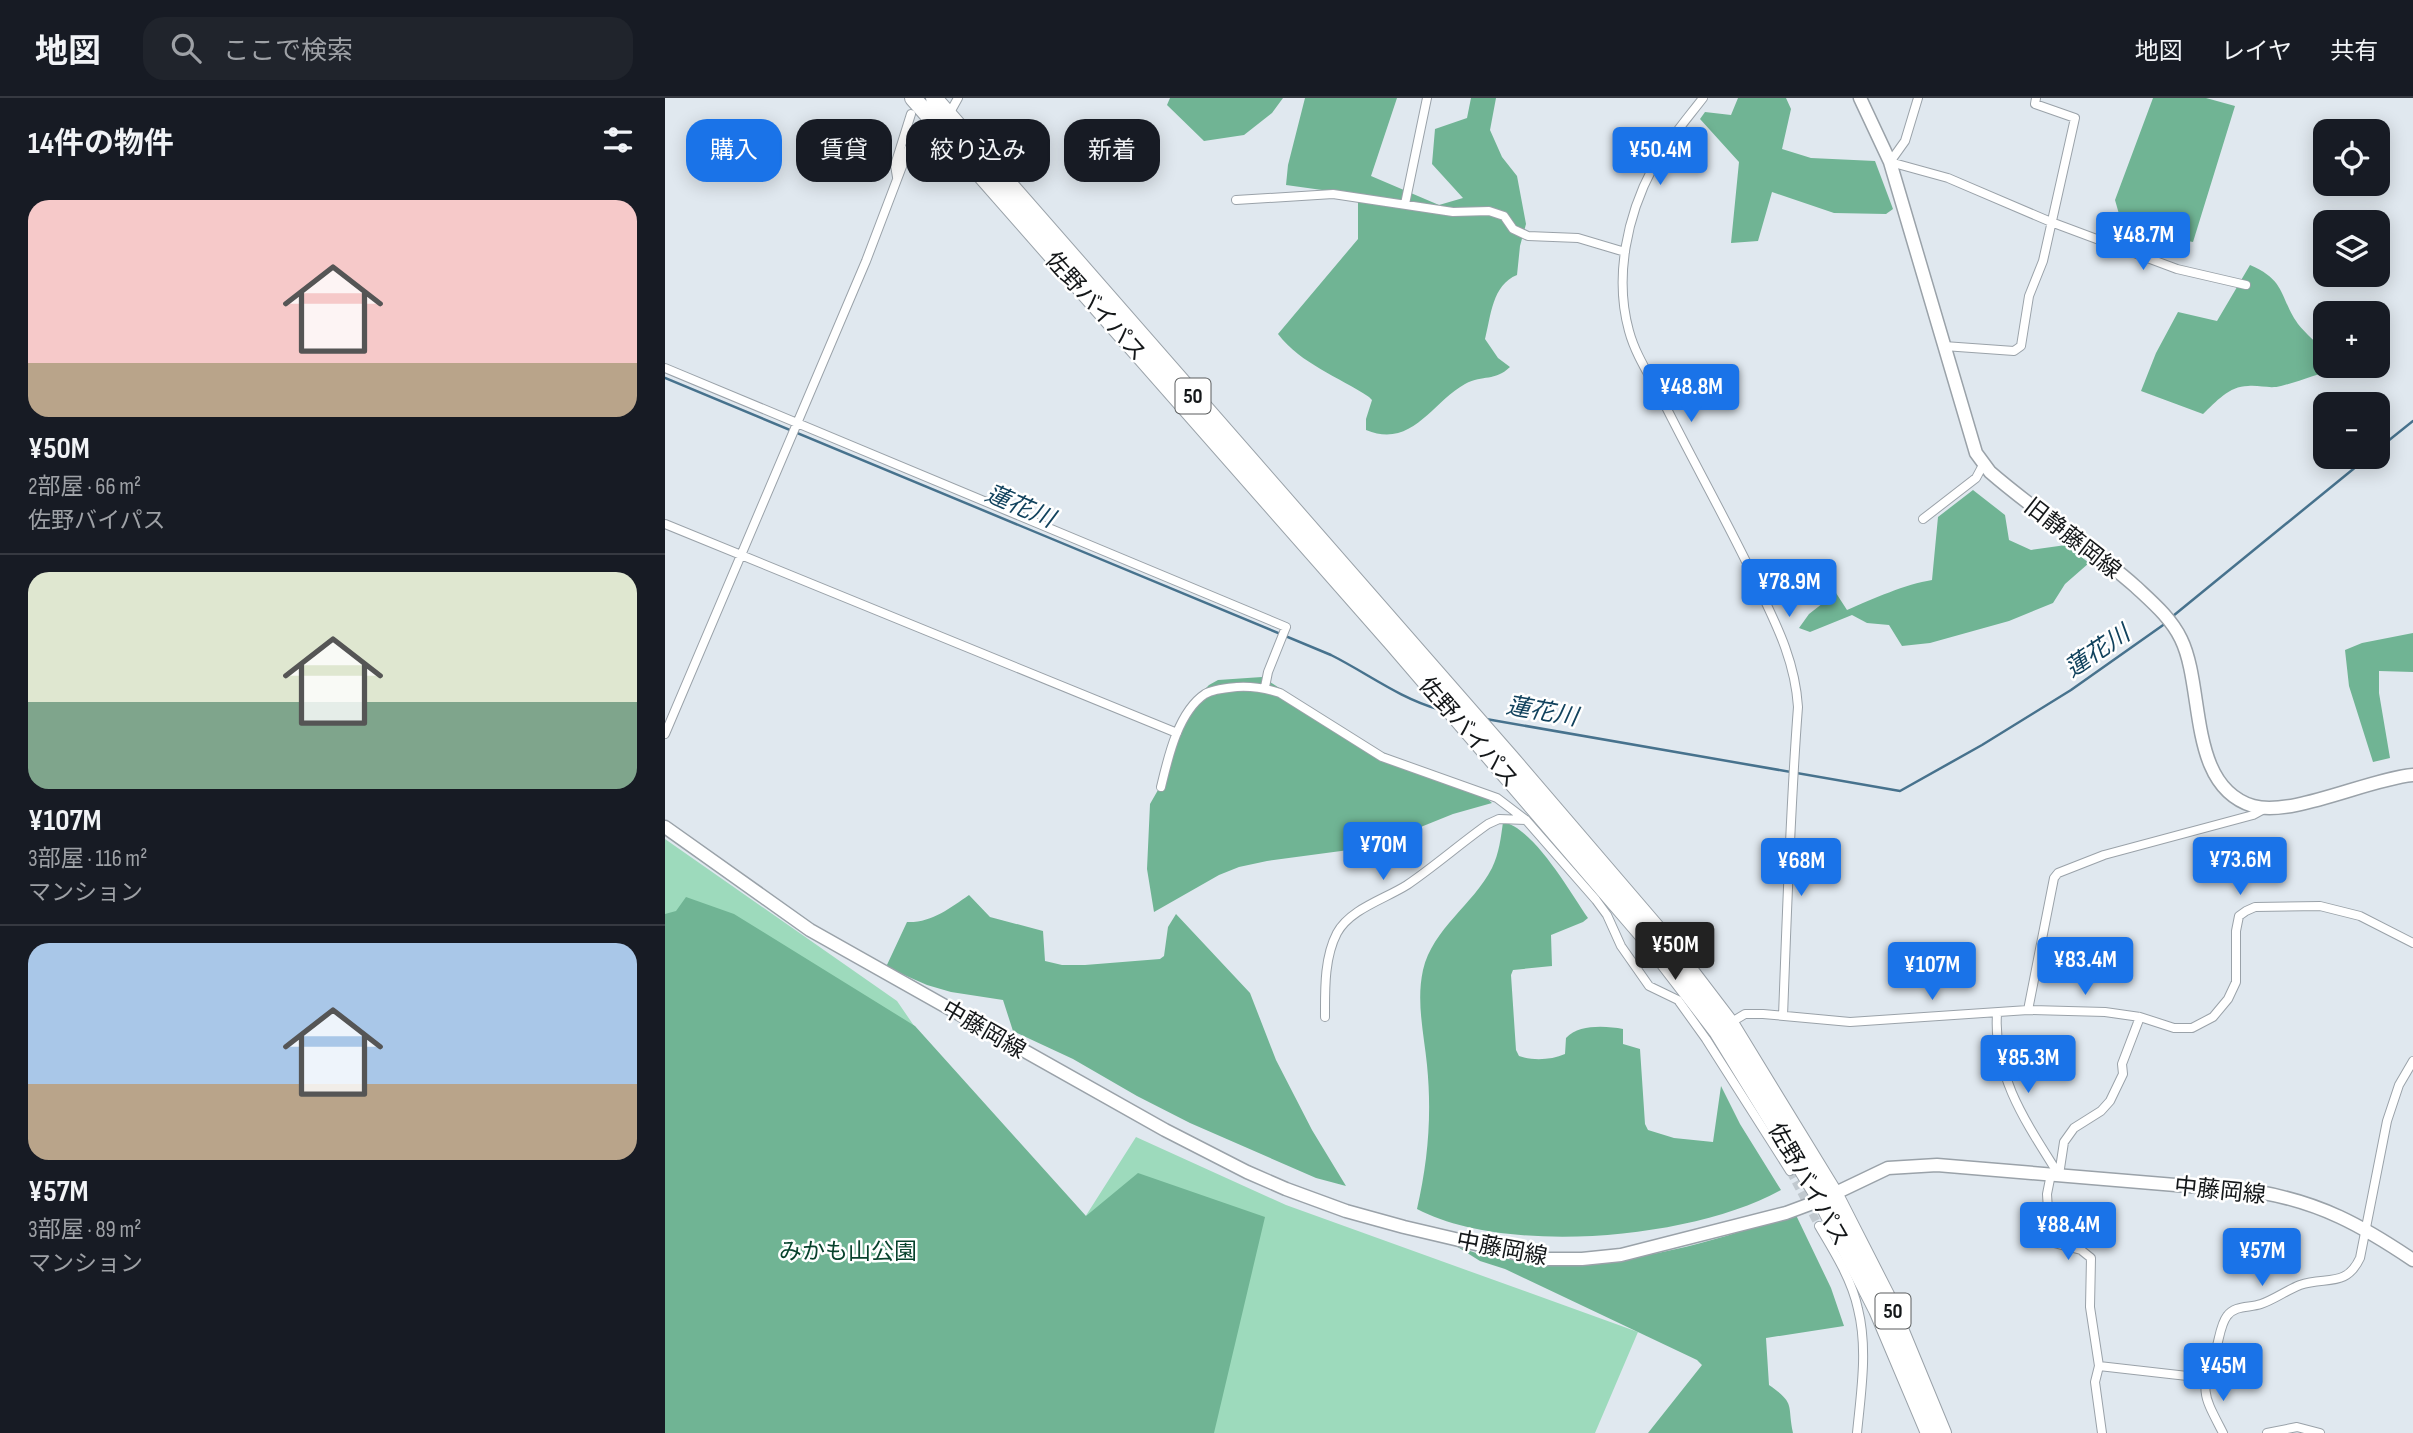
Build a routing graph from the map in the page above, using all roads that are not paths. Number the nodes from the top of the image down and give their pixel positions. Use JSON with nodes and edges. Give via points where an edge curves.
{"nodes":[{"id":1,"x":934,"y":98,"type":"edge"},
{"id":2,"x":958,"y":98,"type":"edge"},
{"id":3,"x":1427,"y":98,"type":"edge"},
{"id":4,"x":1703,"y":98,"type":"edge"},
{"id":5,"x":1860,"y":98,"type":"edge"},
{"id":6,"x":1917,"y":98,"type":"edge"},
{"id":7,"x":2036,"y":98,"type":"edge"},
{"id":8,"x":912,"y":106,"type":"edge"},
{"id":9,"x":941,"y":119,"type":"edge"},
{"id":10,"x":943,"y":119,"type":"edge"},
{"id":11,"x":944,"y":119,"type":"edge"},
{"id":12,"x":906,"y":160,"type":"edge"},
{"id":13,"x":1890,"y":162,"type":"junction"},
{"id":14,"x":898,"y":180,"type":"junction"},
{"id":15,"x":998,"y":182,"type":"edge"},
{"id":16,"x":1236,"y":200,"type":"dead end"},
{"id":17,"x":1405,"y":204,"type":"junction"},
{"id":18,"x":2051,"y":222,"type":"junction"},
{"id":19,"x":1625,"y":252,"type":"junction"},
{"id":20,"x":2246,"y":285,"type":"dead end"},
{"id":21,"x":1944,"y":346,"type":"junction"},
{"id":22,"x":665,"y":368,"type":"edge"},
{"id":23,"x":795,"y":424,"type":"junction"},
{"id":24,"x":1983,"y":465,"type":"junction"},
{"id":25,"x":1923,"y":519,"type":"dead end"},
{"id":26,"x":665,"y":524,"type":"edge"},
{"id":27,"x":740,"y":555,"type":"junction"},
{"id":28,"x":1265,"y":687,"type":"junction"},
{"id":29,"x":1177,"y":733,"type":"junction"},
{"id":30,"x":665,"y":734,"type":"edge"},
{"id":31,"x":2413,"y":775,"type":"edge"},
{"id":32,"x":1161,"y":787,"type":"dead end"},
{"id":33,"x":2265,"y":808,"type":"junction"},
{"id":34,"x":1526,"y":820,"type":"junction"},
{"id":35,"x":665,"y":827,"type":"edge"},
{"id":36,"x":2413,"y":943,"type":"edge"},
{"id":37,"x":2028,"y":1010,"type":"junction"},
{"id":38,"x":1997,"y":1014,"type":"junction"},
{"id":39,"x":1783,"y":1016,"type":"junction"},
{"id":40,"x":1325,"y":1017,"type":"dead end"},
{"id":41,"x":2140,"y":1017,"type":"junction"},
{"id":42,"x":1718,"y":1031,"type":"junction"},
{"id":43,"x":2413,"y":1061,"type":"edge"},
{"id":44,"x":1790,"y":1171,"type":"tunnel mouth"},
{"id":45,"x":2055,"y":1174,"type":"junction"},
{"id":46,"x":1828,"y":1197,"type":"junction"},
{"id":47,"x":1819,"y":1226,"type":"tunnel mouth"},
{"id":48,"x":2365,"y":1230,"type":"junction"},
{"id":49,"x":2413,"y":1260,"type":"edge"},
{"id":50,"x":2099,"y":1366,"type":"junction"},
{"id":51,"x":2205,"y":1378,"type":"junction"},
{"id":52,"x":1857,"y":1433,"type":"edge"},
{"id":53,"x":1929,"y":1433,"type":"edge"},
{"id":54,"x":1943,"y":1433,"type":"edge"},
{"id":55,"x":2102,"y":1433,"type":"edge"},
{"id":56,"x":2223,"y":1433,"type":"edge"},
{"id":57,"x":2267,"y":1433,"type":"edge"},
{"id":58,"x":2320,"y":1433,"type":"edge"}],
"edges":[{"from":1,"to":10,"type":"highway","name":"佐野バイパス","number":"50"},
{"from":2,"to":11,"type":"street"},
{"from":3,"to":17,"type":"street"},
{"from":4,"to":19,"type":"street","via":[[1653,168]]},
{"from":5,"to":13,"type":"main road","name":"旧静藤岡線"},
{"from":6,"to":13,"type":"street","via":[[1905,141]]},
{"from":7,"to":18,"type":"street","via":[[2035,104],[2075,118]]},
{"from":8,"to":9,"type":"highway","name":"佐野バイパス","number":"50"},
{"from":8,"to":14,"type":"street","via":[[895,165]]},
{"from":12,"to":14,"type":"street"},
{"from":13,"to":18,"type":"street","via":[[1948,178]]},
{"from":13,"to":21,"type":"main road","name":"旧静藤岡線"},
{"from":14,"to":23,"type":"street"},
{"from":15,"to":42,"type":"highway","name":"佐野バイパス","number":"50","via":[[1666,939]]},
{"from":16,"to":17,"type":"street","via":[[1332,194]]},
{"from":17,"to":19,"type":"street","via":[[1453,212],[1489,211],[1504,216],[1513,229],[1528,236],[1578,237]]},
{"from":18,"to":20,"type":"street","via":[[2177,269]]},
{"from":18,"to":21,"type":"street","via":[[2029,296],[2021,346],[2014,351]]},
{"from":19,"to":39,"type":"street","via":[[1623,305],[1638,356],[1737,543],[1791,658],[1797,683]]},
{"from":21,"to":24,"type":"main road","name":"旧静藤岡線"},
{"from":22,"to":23,"type":"street"},
{"from":23,"to":27,"type":"street"},
{"from":23,"to":28,"type":"street","via":[[1286,626]]},
{"from":24,"to":25,"type":"street","via":[[1976,478]]},
{"from":24,"to":33,"type":"main road","name":"旧静藤岡線","via":[[2161,611],[2185,648],[2213,770],[2236,798]]},
{"from":26,"to":27,"type":"street"},
{"from":27,"to":29,"type":"street"},
{"from":27,"to":30,"type":"street"},
{"from":28,"to":29,"type":"street","via":[[1206,694]]},
{"from":28,"to":34,"type":"street","via":[[1382,757],[1497,797]]},
{"from":29,"to":32,"type":"street"},
{"from":31,"to":33,"type":"main road","name":"旧静藤岡線","via":[[2288,807]]},
{"from":33,"to":37,"type":"street","via":[[2058,873]]},
{"from":34,"to":40,"type":"street","via":[[1499,819],[1488,824],[1409,884],[1356,913],[1332,946]]},
{"from":34,"to":42,"type":"street","via":[[1596,900],[1649,986],[1678,1000]]},
{"from":35,"to":46,"type":"main road","name":"中藤岡線","via":[[845,951],[1213,1155],[1346,1211],[1505,1252],[1540,1259],[1582,1259],[1652,1248],[1786,1213]]},
{"from":36,"to":41,"type":"street","via":[[2360,916],[2320,906],[2255,907],[2239,916],[2236,982],[2213,1017],[2192,1028],[2174,1028]]},
{"from":37,"to":38,"type":"street"},
{"from":37,"to":41,"type":"street"},
{"from":38,"to":39,"type":"street","via":[[1850,1022]]},
{"from":38,"to":45,"type":"street","via":[[1997,1046],[2011,1096]]},
{"from":39,"to":42,"type":"street","via":[[1745,1014]]},
{"from":41,"to":45,"type":"street","via":[[2110,1101],[2074,1128],[2064,1142]]},
{"from":42,"to":44,"type":"street"},
{"from":42,"to":46,"type":"highway","name":"佐野バイパス","number":"50"},
{"from":43,"to":48,"type":"street","via":[[2387,1121]]},
{"from":45,"to":46,"type":"main road","name":"中藤岡線","via":[[1937,1165],[1899,1167],[1873,1174]]},
{"from":45,"to":48,"type":"main road","name":"中藤岡線","via":[[2259,1192],[2329,1212]]},
{"from":45,"to":50,"type":"street","via":[[2047,1194],[2050,1242],[2081,1250],[2091,1258],[2090,1307]]},
{"from":46,"to":53,"type":"highway","name":"佐野バイパス","number":"50"},
{"from":46,"to":54,"type":"highway","name":"佐野バイパス","number":"50","via":[[1886,1295]]},
{"from":47,"to":52,"type":"street","via":[[1858,1305],[1863,1351]]},
{"from":48,"to":49,"type":"main road","name":"中藤岡線"},
{"from":48,"to":51,"type":"street","via":[[2356,1266],[2343,1278],[2301,1284],[2262,1304],[2235,1308],[2225,1317]]},
{"from":50,"to":51,"type":"street"},
{"from":50,"to":55,"type":"street","via":[[2095,1382]]},
{"from":51,"to":56,"type":"street","via":[[2206,1401]]},
{"from":57,"to":58,"type":"street","via":[[2297,1427]]}]}
